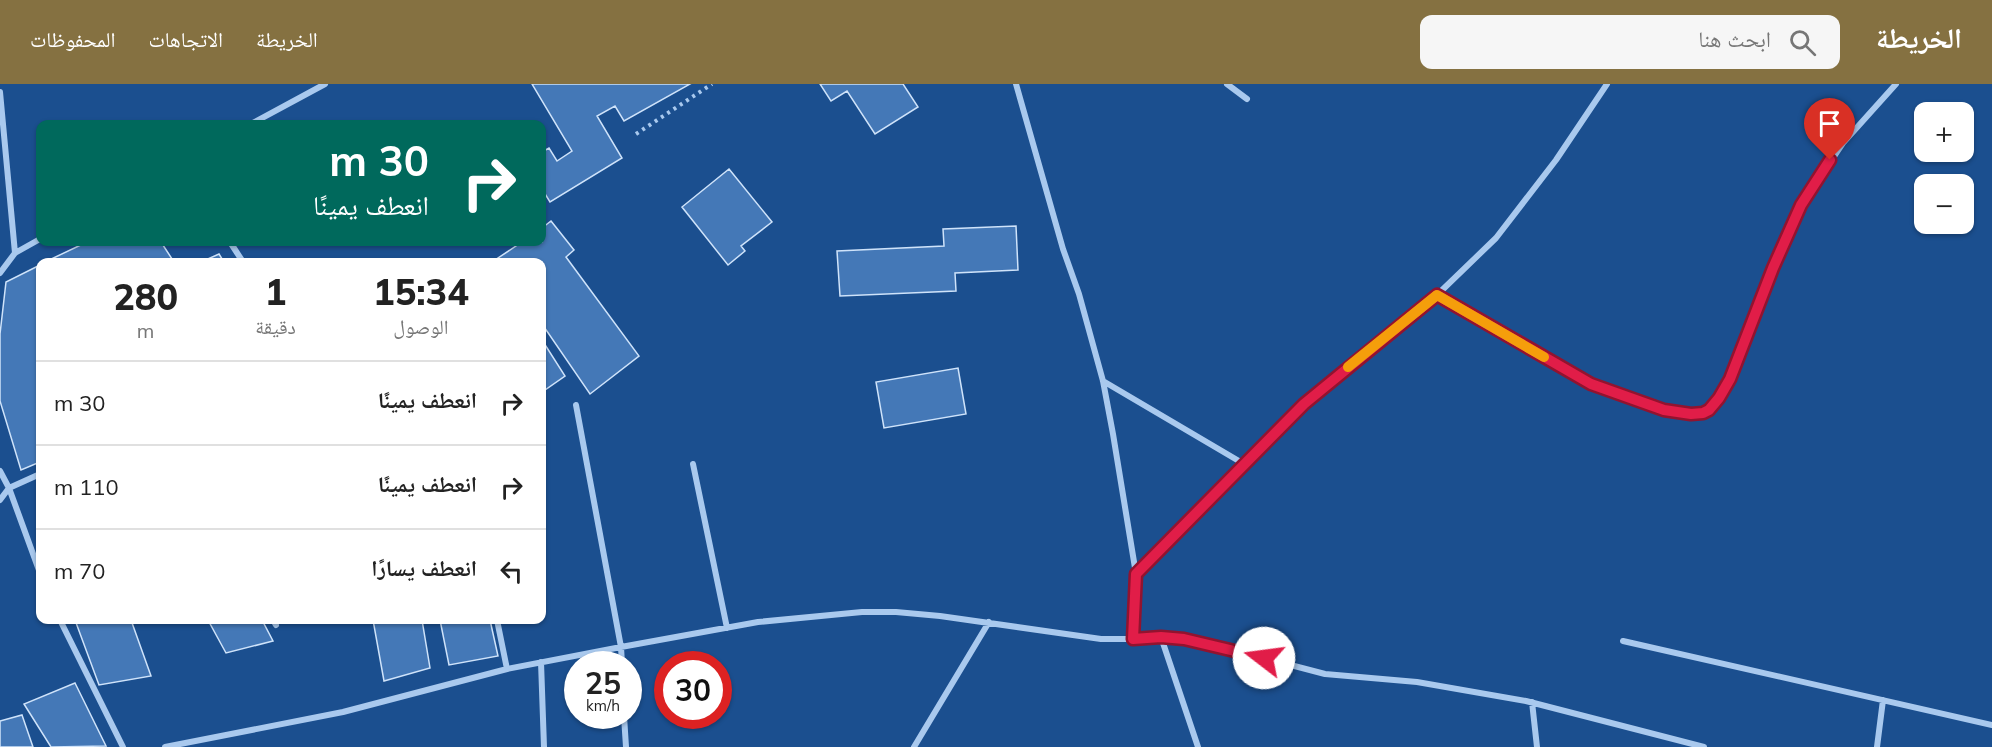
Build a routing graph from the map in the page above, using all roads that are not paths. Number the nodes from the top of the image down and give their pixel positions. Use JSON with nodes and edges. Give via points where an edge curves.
{"nodes":[{"id":1,"x":326,"y":84,"type":"edge"},
{"id":2,"x":1016,"y":84,"type":"edge"},
{"id":3,"x":1227,"y":84,"type":"edge"},
{"id":4,"x":1607,"y":84,"type":"edge"},
{"id":5,"x":1896,"y":84,"type":"edge"},
{"id":6,"x":0,"y":92,"type":"edge"},
{"id":7,"x":1247,"y":99,"type":"dead end"},
{"id":8,"x":258,"y":120,"type":"edge"},
{"id":9,"x":36,"y":241,"type":"edge"},
{"id":10,"x":15,"y":253,"type":"junction"},
{"id":11,"x":0,"y":273,"type":"edge"},
{"id":12,"x":1437,"y":295,"type":"junction"},
{"id":13,"x":1103,"y":381,"type":"junction"},
{"id":14,"x":576,"y":405,"type":"dead end"},
{"id":15,"x":693,"y":464,"type":"dead end"},
{"id":16,"x":1244,"y":464,"type":"junction"},
{"id":17,"x":0,"y":471,"type":"edge"},
{"id":18,"x":36,"y":476,"type":"edge"},
{"id":19,"x":9,"y":488,"type":"junction"},
{"id":20,"x":0,"y":500,"type":"edge"},
{"id":21,"x":36,"y":562,"type":"edge"},
{"id":22,"x":1136,"y":574,"type":"junction"},
{"id":23,"x":989,"y":622,"type":"junction"},
{"id":24,"x":62,"y":624,"type":"edge"},
{"id":25,"x":498,"y":624,"type":"edge"},
{"id":26,"x":727,"y":628,"type":"junction"},
{"id":27,"x":1161,"y":637,"type":"junction"},
{"id":28,"x":1133,"y":639,"type":"junction"},
{"id":29,"x":1623,"y":641,"type":"dead end"},
{"id":30,"x":621,"y":647,"type":"junction"},
{"id":31,"x":621,"y":651,"type":"edge"},
{"id":32,"x":541,"y":662,"type":"junction"},
{"id":33,"x":507,"y":669,"type":"junction"},
{"id":34,"x":1883,"y":700,"type":"junction"},
{"id":35,"x":1532,"y":702,"type":"junction"},
{"id":36,"x":1992,"y":725,"type":"edge"},
{"id":37,"x":625,"y":729,"type":"edge"},
{"id":38,"x":123,"y":747,"type":"edge"},
{"id":39,"x":165,"y":747,"type":"edge"},
{"id":40,"x":544,"y":747,"type":"edge"},
{"id":41,"x":626,"y":747,"type":"edge"},
{"id":42,"x":914,"y":747,"type":"edge"},
{"id":43,"x":1198,"y":747,"type":"edge"},
{"id":44,"x":1537,"y":747,"type":"edge"},
{"id":45,"x":1704,"y":747,"type":"edge"},
{"id":46,"x":1877,"y":747,"type":"edge"}],
"edges":[{"from":1,"to":8,"type":"street"},
{"from":2,"to":13,"type":"street"},
{"from":3,"to":7,"type":"street"},
{"from":4,"to":12,"type":"street","via":[[1521,207],[1496,238]]},
{"from":5,"to":12,"type":"street","via":[[1842,143],[1801,205],[1730,379],[1719,398],[1703,413],[1664,410],[1591,384]]},
{"from":6,"to":10,"type":"street"},
{"from":9,"to":10,"type":"street"},
{"from":10,"to":11,"type":"street"},
{"from":12,"to":16,"type":"street","via":[[1304,404]]},
{"from":13,"to":16,"type":"street"},
{"from":13,"to":22,"type":"street"},
{"from":14,"to":30,"type":"street"},
{"from":15,"to":26,"type":"street"},
{"from":16,"to":22,"type":"street"},
{"from":17,"to":19,"type":"street"},
{"from":18,"to":19,"type":"street"},
{"from":19,"to":20,"type":"street"},
{"from":19,"to":21,"type":"street"},
{"from":22,"to":28,"type":"street"},
{"from":23,"to":26,"type":"street","via":[[862,612]]},
{"from":23,"to":28,"type":"street","via":[[1101,639]]},
{"from":23,"to":42,"type":"street"},
{"from":24,"to":38,"type":"street"},
{"from":25,"to":33,"type":"street"},
{"from":26,"to":30,"type":"street"},
{"from":27,"to":28,"type":"street"},
{"from":27,"to":35,"type":"street","via":[[1218,646],[1325,674],[1417,682]]},
{"from":27,"to":43,"type":"street"},
{"from":29,"to":34,"type":"street"},
{"from":30,"to":31,"type":"street"},
{"from":30,"to":32,"type":"street"},
{"from":32,"to":33,"type":"street"},
{"from":32,"to":40,"type":"street"},
{"from":33,"to":39,"type":"street","via":[[343,712]]},
{"from":34,"to":36,"type":"street"},
{"from":34,"to":46,"type":"street"},
{"from":35,"to":44,"type":"street"},
{"from":35,"to":45,"type":"street"},
{"from":37,"to":41,"type":"street"}]}
